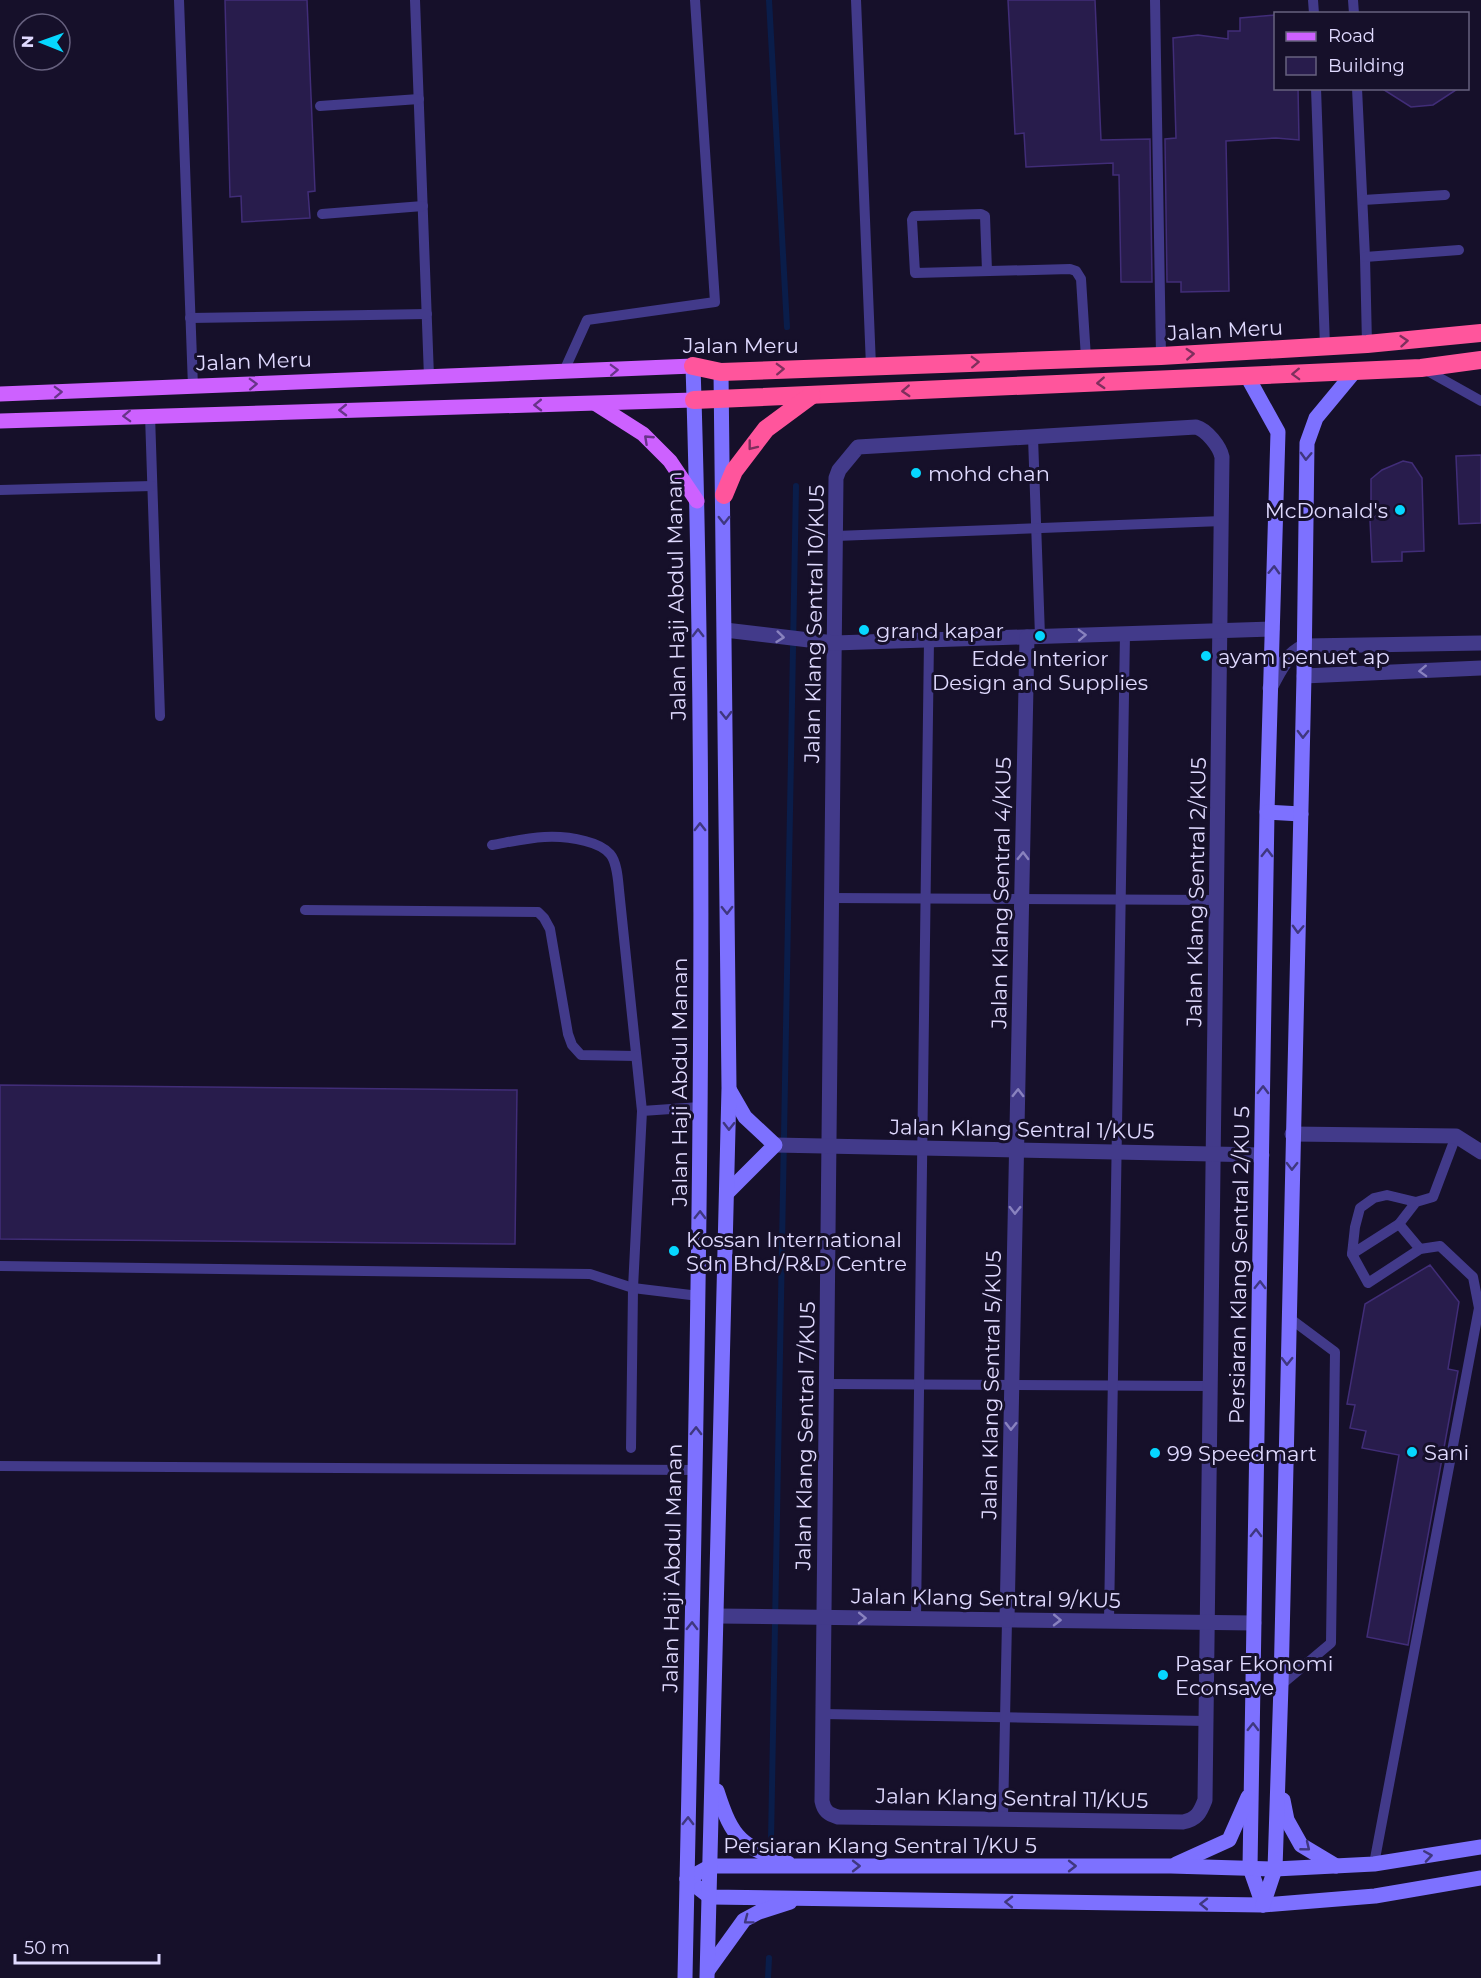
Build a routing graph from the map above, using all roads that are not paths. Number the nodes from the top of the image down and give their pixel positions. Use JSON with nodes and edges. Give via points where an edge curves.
{"nodes":[{"id":1,"x":179,"y":0,"type":"edge"},
{"id":2,"x":415,"y":0,"type":"edge"},
{"id":3,"x":695,"y":0,"type":"edge"},
{"id":4,"x":856,"y":0,"type":"edge"},
{"id":5,"x":1155,"y":0,"type":"edge"},
{"id":6,"x":1316,"y":90,"type":"edge"},
{"id":7,"x":1357,"y":90,"type":"edge"},
{"id":8,"x":419,"y":99,"type":"junction"},
{"id":9,"x":320,"y":106,"type":"dead end"},
{"id":10,"x":1446,"y":195,"type":"dead end"},
{"id":11,"x":1363,"y":200,"type":"junction"},
{"id":12,"x":423,"y":206,"type":"junction"},
{"id":13,"x":322,"y":214,"type":"dead end"},
{"id":14,"x":1459,"y":250,"type":"dead end"},
{"id":15,"x":1365,"y":257,"type":"junction"},
{"id":16,"x":987,"y":271,"type":"junction"},
{"id":17,"x":427,"y":314,"type":"junction"},
{"id":18,"x":190,"y":318,"type":"junction"},
{"id":19,"x":1479,"y":332,"type":"edge"},
{"id":20,"x":1367,"y":344,"type":"junction"},
{"id":21,"x":1325,"y":347,"type":"junction"},
{"id":22,"x":1161,"y":356,"type":"junction"},
{"id":23,"x":1086,"y":358,"type":"junction"},
{"id":24,"x":1481,"y":360,"type":"edge"},
{"id":25,"x":693,"y":366,"type":"junction"},
{"id":26,"x":871,"y":366,"type":"junction"},
{"id":27,"x":1421,"y":368,"type":"junction"},
{"id":28,"x":564,"y":372,"type":"junction"},
{"id":29,"x":721,"y":372,"type":"junction"},
{"id":30,"x":1354,"y":372,"type":"junction"},
{"id":31,"x":429,"y":376,"type":"junction"},
{"id":32,"x":1247,"y":376,"type":"junction"},
{"id":33,"x":193,"y":387,"type":"junction"},
{"id":34,"x":0,"y":394,"type":"edge"},
{"id":35,"x":812,"y":395,"type":"junction"},
{"id":36,"x":723,"y":399,"type":"junction"},
{"id":37,"x":694,"y":400,"type":"junction"},
{"id":38,"x":1481,"y":400,"type":"edge"},
{"id":39,"x":597,"y":404,"type":"junction"},
{"id":40,"x":150,"y":415,"type":"junction"},
{"id":41,"x":0,"y":421,"type":"edge"},
{"id":42,"x":1033,"y":437,"type":"junction"},
{"id":43,"x":152,"y":486,"type":"junction"},
{"id":44,"x":0,"y":490,"type":"edge"},
{"id":45,"x":724,"y":495,"type":"junction"},
{"id":46,"x":697,"y":501,"type":"junction"},
{"id":47,"x":1222,"y":521,"type":"junction"},
{"id":48,"x":1036,"y":528,"type":"junction"},
{"id":49,"x":836,"y":536,"type":"junction"},
{"id":50,"x":1272,"y":629,"type":"junction"},
{"id":51,"x":725,"y":630,"type":"junction"},
{"id":52,"x":1221,"y":630,"type":"junction"},
{"id":53,"x":1125,"y":633,"type":"junction"},
{"id":54,"x":1033,"y":636,"type":"junction"},
{"id":55,"x":929,"y":640,"type":"junction"},
{"id":56,"x":834,"y":643,"type":"junction"},
{"id":57,"x":1481,"y":643,"type":"edge"},
{"id":58,"x":1305,"y":646,"type":"junction"},
{"id":59,"x":1481,"y":668,"type":"edge"},
{"id":60,"x":1304,"y":676,"type":"junction"},
{"id":61,"x":1270,"y":688,"type":"junction"},
{"id":62,"x":160,"y":716,"type":"dead end"},
{"id":63,"x":1267,"y":812,"type":"junction"},
{"id":64,"x":1301,"y":814,"type":"junction"},
{"id":65,"x":492,"y":845,"type":"dead end"},
{"id":66,"x":832,"y":898,"type":"junction"},
{"id":67,"x":926,"y":898,"type":"junction"},
{"id":68,"x":1022,"y":899,"type":"junction"},
{"id":69,"x":1121,"y":900,"type":"junction"},
{"id":70,"x":1217,"y":900,"type":"junction"},
{"id":71,"x":305,"y":910,"type":"dead end"},
{"id":72,"x":636,"y":1056,"type":"junction"},
{"id":73,"x":729,"y":1088,"type":"junction"},
{"id":74,"x":700,"y":1107,"type":"junction"},
{"id":75,"x":642,"y":1111,"type":"junction"},
{"id":76,"x":1292,"y":1134,"type":"junction"},
{"id":77,"x":1456,"y":1136,"type":"junction"},
{"id":78,"x":775,"y":1145,"type":"junction"},
{"id":79,"x":829,"y":1147,"type":"junction"},
{"id":80,"x":922,"y":1148,"type":"junction"},
{"id":81,"x":1017,"y":1151,"type":"junction"},
{"id":82,"x":1481,"y":1152,"type":"edge"},
{"id":83,"x":1117,"y":1153,"type":"junction"},
{"id":84,"x":1214,"y":1154,"type":"junction"},
{"id":85,"x":1262,"y":1155,"type":"junction"},
{"id":86,"x":728,"y":1192,"type":"junction"},
{"id":87,"x":1416,"y":1202,"type":"junction"},
{"id":88,"x":1399,"y":1224,"type":"junction"},
{"id":89,"x":1420,"y":1249,"type":"junction"},
{"id":90,"x":1352,"y":1254,"type":"junction"},
{"id":91,"x":0,"y":1266,"type":"edge"},
{"id":92,"x":633,"y":1288,"type":"junction"},
{"id":93,"x":699,"y":1296,"type":"junction"},
{"id":94,"x":1288,"y":1317,"type":"junction"},
{"id":95,"x":826,"y":1384,"type":"junction"},
{"id":96,"x":919,"y":1384,"type":"junction"},
{"id":97,"x":1012,"y":1385,"type":"junction"},
{"id":98,"x":1113,"y":1385,"type":"junction"},
{"id":99,"x":1211,"y":1386,"type":"junction"},
{"id":100,"x":631,"y":1448,"type":"dead end"},
{"id":101,"x":0,"y":1466,"type":"edge"},
{"id":102,"x":695,"y":1470,"type":"junction"},
{"id":103,"x":717,"y":1616,"type":"junction"},
{"id":104,"x":824,"y":1617,"type":"junction"},
{"id":105,"x":916,"y":1618,"type":"junction"},
{"id":106,"x":1007,"y":1620,"type":"junction"},
{"id":107,"x":1109,"y":1621,"type":"junction"},
{"id":108,"x":1207,"y":1622,"type":"junction"},
{"id":109,"x":1254,"y":1623,"type":"junction"},
{"id":110,"x":1281,"y":1685,"type":"junction"},
{"id":111,"x":823,"y":1714,"type":"junction"},
{"id":112,"x":1005,"y":1718,"type":"junction"},
{"id":113,"x":1206,"y":1721,"type":"junction"},
{"id":114,"x":1278,"y":1777,"type":"junction"},
{"id":115,"x":713,"y":1780,"type":"junction"},
{"id":116,"x":1252,"y":1786,"type":"junction"},
{"id":117,"x":1003,"y":1819,"type":"junction"},
{"id":118,"x":1481,"y":1847,"type":"edge"},
{"id":119,"x":1374,"y":1864,"type":"junction"},
{"id":120,"x":711,"y":1866,"type":"junction"},
{"id":121,"x":798,"y":1866,"type":"junction"},
{"id":122,"x":1171,"y":1866,"type":"junction"},
{"id":123,"x":1336,"y":1866,"type":"junction"},
{"id":124,"x":1250,"y":1868,"type":"junction"},
{"id":125,"x":1275,"y":1869,"type":"junction"},
{"id":126,"x":1481,"y":1878,"type":"edge"},
{"id":127,"x":687,"y":1879,"type":"junction"},
{"id":128,"x":710,"y":1897,"type":"junction"},
{"id":129,"x":801,"y":1899,"type":"junction"},
{"id":130,"x":1263,"y":1905,"type":"junction"},
{"id":131,"x":707,"y":1975,"type":"edge"},
{"id":132,"x":685,"y":1978,"type":"edge"}],
"edges":[{"from":1,"to":18,"type":"lane"},
{"from":2,"to":8,"type":"lane"},
{"from":3,"to":28,"type":"lane","via":[[715,302],[587,320]]},
{"from":4,"to":26,"type":"lane"},
{"from":5,"to":22,"type":"lane"},
{"from":6,"to":21,"type":"lane"},
{"from":7,"to":11,"type":"lane"},
{"from":8,"to":9,"type":"lane"},
{"from":8,"to":12,"type":"lane"},
{"from":10,"to":11,"type":"lane"},
{"from":11,"to":15,"type":"lane"},
{"from":12,"to":13,"type":"lane"},
{"from":12,"to":17,"type":"lane"},
{"from":14,"to":15,"type":"lane"},
{"from":15,"to":20,"type":"lane"},
{"from":16,"to":16,"type":"lane","via":[[915,273],[914,216],[985,216]]},
{"from":16,"to":23,"type":"lane","via":[[1076,271],[1081,279]]},
{"from":17,"to":18,"type":"lane"},
{"from":17,"to":31,"type":"lane"},
{"from":18,"to":33,"type":"lane"},
{"from":20,"to":19,"type":"highway","name":"Jalan Meru","one_way":true},
{"from":20,"to":21,"type":"highway","name":"Jalan Meru"},
{"from":22,"to":21,"type":"highway","name":"Jalan Meru","one_way":true},
{"from":22,"to":23,"type":"highway","name":"Jalan Meru"},
{"from":26,"to":23,"type":"highway","name":"Jalan Meru","one_way":true},
{"from":24,"to":27,"type":"highway"},
{"from":28,"to":25,"type":"main road","name":"Jalan Meru","one_way":true},
{"from":25,"to":29,"type":"highway","name":"Jalan Meru"},
{"from":25,"to":37,"type":"street","name":"Jalan Haji Abdul Manan"},
{"from":29,"to":26,"type":"highway","name":"Jalan Meru","one_way":true},
{"from":27,"to":30,"type":"highway"},
{"from":27,"to":38,"type":"lane"},
{"from":28,"to":31,"type":"main road","name":"Jalan Meru"},
{"from":29,"to":36,"type":"street"},
{"from":30,"to":32,"type":"highway","one_way":true},
{"from":30,"to":58,"type":"street","one_way":true,"via":[[1316,418],[1307,443]]},
{"from":33,"to":31,"type":"main road","name":"Jalan Meru","one_way":true},
{"from":32,"to":35,"type":"highway","one_way":true},
{"from":50,"to":32,"type":"street","name":"Persiaran Klang Sentral 2/KU 5","one_way":true,"via":[[1278,432]]},
{"from":34,"to":33,"type":"main road","name":"Jalan Meru","one_way":true},
{"from":35,"to":36,"type":"highway"},
{"from":35,"to":45,"type":"highway","one_way":true,"via":[[766,429],[734,471]]},
{"from":36,"to":37,"type":"highway"},
{"from":36,"to":45,"type":"street"},
{"from":37,"to":39,"type":"main road"},
{"from":37,"to":46,"type":"street","name":"Jalan Haji Abdul Manan"},
{"from":39,"to":40,"type":"main road","one_way":true},
{"from":46,"to":39,"type":"main road","one_way":true,"via":[[670,461],[643,434]]},
{"from":40,"to":41,"type":"main road","one_way":true},
{"from":40,"to":43,"type":"lane"},
{"from":42,"to":47,"type":"street","name":"Jalan Klang Sentral 10/KU5","via":[[1201,428],[1221,450]]},
{"from":42,"to":48,"type":"lane"},
{"from":42,"to":49,"type":"street","name":"Jalan Klang Sentral 10/KU5","via":[[858,447],[836,478]]},
{"from":43,"to":44,"type":"lane"},
{"from":43,"to":62,"type":"lane"},
{"from":45,"to":51,"type":"street","one_way":true},
{"from":74,"to":46,"type":"street","name":"Jalan Haji Abdul Manan","one_way":true},
{"from":47,"to":48,"type":"lane"},
{"from":47,"to":52,"type":"street","name":"Jalan Klang Sentral 10/KU5"},
{"from":48,"to":49,"type":"lane"},
{"from":48,"to":54,"type":"lane"},
{"from":49,"to":56,"type":"street","name":"Jalan Klang Sentral 10/KU5"},
{"from":50,"to":52,"type":"street"},
{"from":50,"to":61,"type":"street","name":"Persiaran Klang Sentral 2/KU 5"},
{"from":51,"to":56,"type":"street","one_way":true},
{"from":51,"to":73,"type":"street","one_way":true},
{"from":52,"to":53,"type":"street"},
{"from":52,"to":70,"type":"street","name":"Jalan Klang Sentral 2/KU5"},
{"from":54,"to":53,"type":"street","one_way":true},
{"from":53,"to":69,"type":"lane"},
{"from":54,"to":55,"type":"street"},
{"from":68,"to":54,"type":"street","name":"Jalan Klang Sentral 4/KU5","one_way":true},
{"from":55,"to":56,"type":"street"},
{"from":55,"to":67,"type":"lane"},
{"from":56,"to":66,"type":"street","name":"Jalan Klang Sentral 10/KU5"},
{"from":57,"to":58,"type":"street"},
{"from":58,"to":60,"type":"street"},
{"from":58,"to":61,"type":"street","via":[[1286,660]]},
{"from":59,"to":60,"type":"street","one_way":true},
{"from":60,"to":64,"type":"street","one_way":true},
{"from":61,"to":63,"type":"street","name":"Persiaran Klang Sentral 2/KU 5"},
{"from":63,"to":64,"type":"street"},
{"from":85,"to":63,"type":"street","name":"Persiaran Klang Sentral 2/KU 5","one_way":true},
{"from":64,"to":76,"type":"street","one_way":true},
{"from":65,"to":72,"type":"lane","via":[[546,835],[590,842],[611,854],[619,890]]},
{"from":66,"to":67,"type":"lane"},
{"from":66,"to":79,"type":"street","name":"Jalan Klang Sentral 10/KU5"},
{"from":67,"to":68,"type":"lane"},
{"from":67,"to":80,"type":"lane"},
{"from":68,"to":69,"type":"lane"},
{"from":81,"to":68,"type":"street","name":"Jalan Klang Sentral 4/KU5","one_way":true},
{"from":69,"to":70,"type":"lane"},
{"from":69,"to":83,"type":"lane"},
{"from":70,"to":84,"type":"street","name":"Jalan Klang Sentral 2/KU5"},
{"from":71,"to":72,"type":"lane","via":[[538,912],[550,929],[572,1046],[581,1055]]},
{"from":72,"to":75,"type":"lane"},
{"from":73,"to":78,"type":"street","via":[[745,1116]]},
{"from":73,"to":86,"type":"street","one_way":true},
{"from":74,"to":75,"type":"lane"},
{"from":93,"to":74,"type":"street","name":"Jalan Haji Abdul Manan","one_way":true},
{"from":75,"to":92,"type":"lane"},
{"from":76,"to":77,"type":"street"},
{"from":76,"to":94,"type":"street","one_way":true},
{"from":77,"to":82,"type":"street"},
{"from":77,"to":87,"type":"lane","via":[[1433,1197]]},
{"from":78,"to":79,"type":"street","name":"Jalan Klang Sentral 1/KU5"},
{"from":78,"to":86,"type":"street"},
{"from":79,"to":80,"type":"street","name":"Jalan Klang Sentral 1/KU5"},
{"from":79,"to":95,"type":"street","name":"Jalan Klang Sentral 7/KU5"},
{"from":80,"to":81,"type":"street","name":"Jalan Klang Sentral 1/KU5"},
{"from":80,"to":96,"type":"lane"},
{"from":81,"to":83,"type":"street","name":"Jalan Klang Sentral 1/KU5"},
{"from":81,"to":97,"type":"street","name":"Jalan Klang Sentral 5/KU5","one_way":true},
{"from":83,"to":84,"type":"street","name":"Jalan Klang Sentral 1/KU5"},
{"from":83,"to":98,"type":"lane"},
{"from":84,"to":85,"type":"street","name":"Jalan Klang Sentral 1/KU5"},
{"from":84,"to":99,"type":"street","name":"Jalan Klang Sentral 2/KU5"},
{"from":109,"to":85,"type":"street","name":"Persiaran Klang Sentral 2/KU 5","one_way":true},
{"from":86,"to":103,"type":"street"},
{"from":87,"to":88,"type":"lane"},
{"from":87,"to":90,"type":"lane","via":[[1388,1195],[1374,1198],[1360,1208]]},
{"from":88,"to":89,"type":"lane"},
{"from":88,"to":90,"type":"lane"},
{"from":89,"to":90,"type":"lane","via":[[1368,1282]]},
{"from":89,"to":119,"type":"lane","via":[[1440,1246],[1473,1277],[1479,1308]]},
{"from":91,"to":92,"type":"lane","via":[[590,1274]]},
{"from":92,"to":93,"type":"lane"},
{"from":92,"to":100,"type":"lane"},
{"from":102,"to":93,"type":"street","name":"Jalan Haji Abdul Manan","one_way":true},
{"from":94,"to":110,"type":"street","one_way":true},
{"from":94,"to":110,"type":"lane","via":[[1335,1352],[1331,1643]]},
{"from":95,"to":96,"type":"lane"},
{"from":95,"to":104,"type":"street","name":"Jalan Klang Sentral 7/KU5"},
{"from":96,"to":97,"type":"lane"},
{"from":96,"to":105,"type":"lane"},
{"from":97,"to":98,"type":"lane"},
{"from":97,"to":106,"type":"street","name":"Jalan Klang Sentral 5/KU5","one_way":true},
{"from":98,"to":99,"type":"lane"},
{"from":98,"to":107,"type":"lane"},
{"from":99,"to":108,"type":"street","name":"Jalan Klang Sentral 11/KU5"},
{"from":101,"to":102,"type":"lane"},
{"from":127,"to":102,"type":"street","name":"Jalan Haji Abdul Manan","one_way":true},
{"from":103,"to":104,"type":"street","name":"Jalan Klang Sentral 9/KU5"},
{"from":103,"to":115,"type":"street"},
{"from":104,"to":105,"type":"street","name":"Jalan Klang Sentral 9/KU5","one_way":true},
{"from":104,"to":111,"type":"street","name":"Jalan Klang Sentral 11/KU5"},
{"from":105,"to":106,"type":"street","name":"Jalan Klang Sentral 9/KU5"},
{"from":106,"to":107,"type":"street","name":"Jalan Klang Sentral 9/KU5","one_way":true},
{"from":106,"to":112,"type":"lane"},
{"from":107,"to":108,"type":"street","name":"Jalan Klang Sentral 9/KU5"},
{"from":108,"to":109,"type":"street","name":"Jalan Klang Sentral 9/KU5"},
{"from":108,"to":113,"type":"street","name":"Jalan Klang Sentral 11/KU5"},
{"from":116,"to":109,"type":"street","name":"Persiaran Klang Sentral 2/KU 5","one_way":true},
{"from":110,"to":114,"type":"street"},
{"from":111,"to":112,"type":"lane"},
{"from":111,"to":117,"type":"street","name":"Jalan Klang Sentral 11/KU5","via":[[822,1801],[830,1814]]},
{"from":112,"to":113,"type":"lane"},
{"from":112,"to":117,"type":"lane"},
{"from":113,"to":117,"type":"street","name":"Jalan Klang Sentral 11/KU5","via":[[1205,1800],[1194,1819]]},
{"from":114,"to":123,"type":"street","one_way":true,"via":[[1287,1820],[1301,1845]]},
{"from":114,"to":125,"type":"street"},
{"from":115,"to":120,"type":"street"},
{"from":115,"to":121,"type":"street","via":[[724,1815],[738,1838],[756,1851]]},
{"from":116,"to":122,"type":"street","via":[[1229,1840]]},
{"from":116,"to":124,"type":"street","name":"Persiaran Klang Sentral 2/KU 5"},
{"from":119,"to":118,"type":"street","name":"Persiaran Klang Sentral 1/KU 5","one_way":true},
{"from":119,"to":123,"type":"street","name":"Persiaran Klang Sentral 1/KU 5"},
{"from":120,"to":121,"type":"street","name":"Persiaran Klang Sentral 1/KU 5"},
{"from":120,"to":127,"type":"street","name":"Persiaran Klang Sentral 1/KU 5"},
{"from":120,"to":128,"type":"street"},
{"from":121,"to":122,"type":"street","name":"Persiaran Klang Sentral 1/KU 5","one_way":true},
{"from":122,"to":124,"type":"street","name":"Persiaran Klang Sentral 1/KU 5"},
{"from":123,"to":125,"type":"street","name":"Persiaran Klang Sentral 1/KU 5"},
{"from":124,"to":125,"type":"street","name":"Persiaran Klang Sentral 1/KU 5"},
{"from":124,"to":130,"type":"street","name":"Persiaran Klang Sentral 2/KU 5"},
{"from":125,"to":130,"type":"street"},
{"from":126,"to":130,"type":"street","via":[[1375,1896]]},
{"from":127,"to":128,"type":"street"},
{"from":127,"to":132,"type":"street","name":"Jalan Haji Abdul Manan"},
{"from":128,"to":129,"type":"street"},
{"from":128,"to":131,"type":"street"},
{"from":130,"to":129,"type":"street","one_way":true},
{"from":129,"to":131,"type":"street","one_way":true,"via":[[744,1920]]}]}
